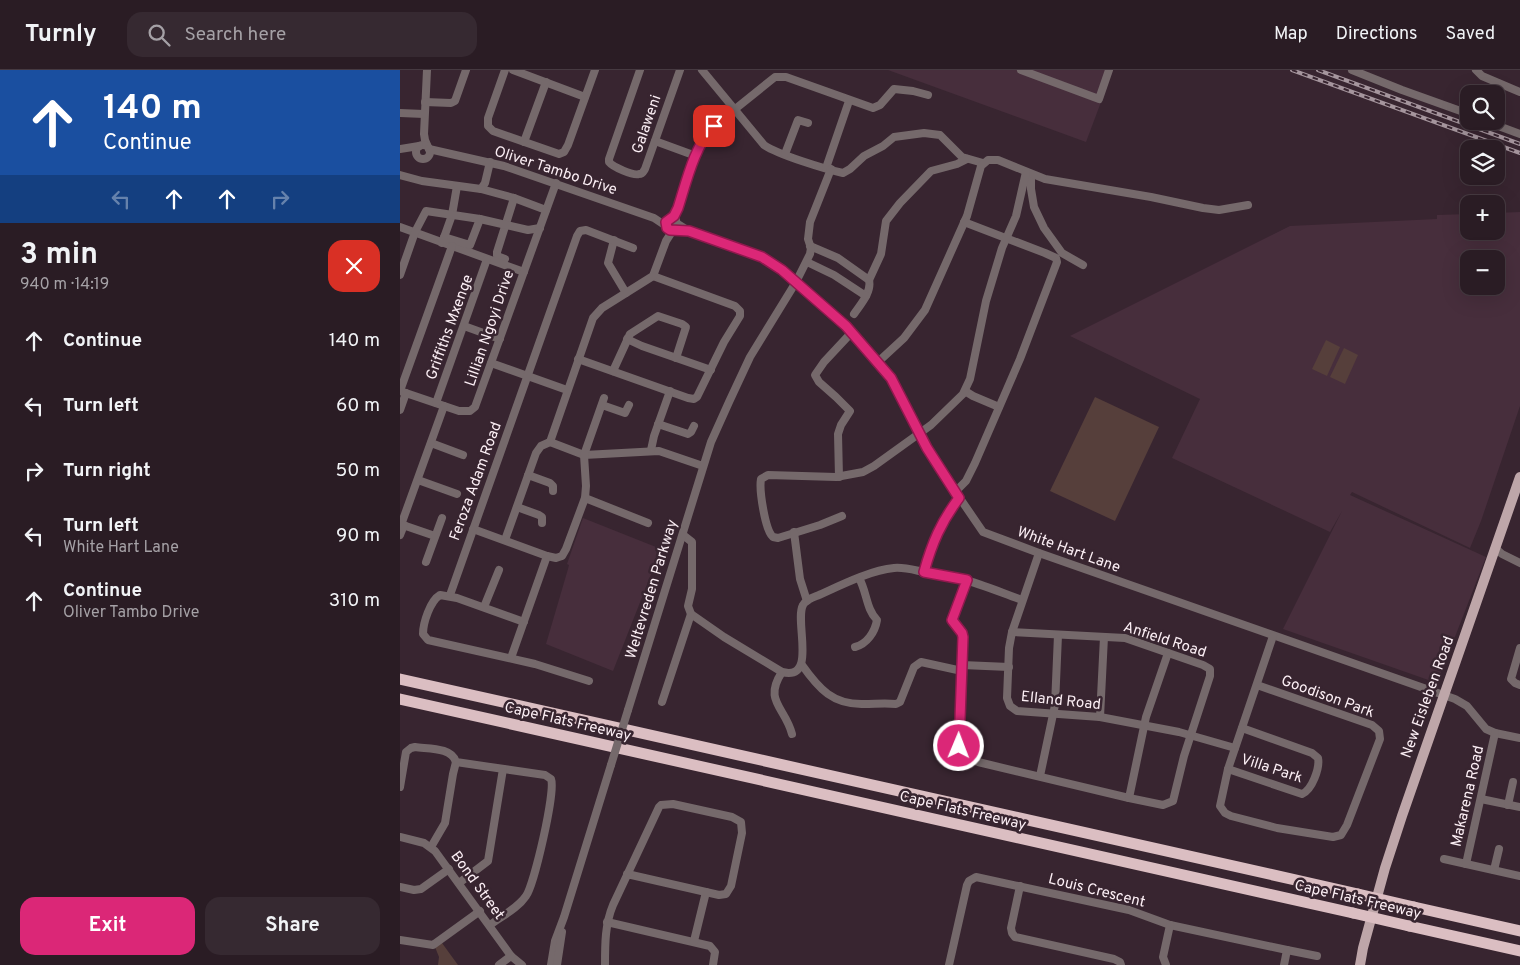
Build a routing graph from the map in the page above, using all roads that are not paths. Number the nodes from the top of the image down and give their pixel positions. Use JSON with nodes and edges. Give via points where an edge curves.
{"nodes":[{"id":1,"x":426,"y":70,"type":"edge"},
{"id":2,"x":466,"y":70,"type":"edge"},
{"id":3,"x":505,"y":70,"type":"edge"},
{"id":4,"x":512,"y":70,"type":"edge"},
{"id":5,"x":595,"y":70,"type":"edge"},
{"id":6,"x":640,"y":70,"type":"edge"},
{"id":7,"x":680,"y":70,"type":"edge"},
{"id":8,"x":702,"y":70,"type":"edge"},
{"id":9,"x":1021,"y":70,"type":"edge"},
{"id":10,"x":1109,"y":70,"type":"edge"},
{"id":11,"x":1352,"y":70,"type":"edge"},
{"id":12,"x":1476,"y":70,"type":"edge"},
{"id":13,"x":787,"y":74,"type":"edge"},
{"id":14,"x":546,"y":82,"type":"junction"},
{"id":15,"x":1520,"y":92,"type":"edge"},
{"id":16,"x":928,"y":95,"type":"dead end"},
{"id":17,"x":585,"y":97,"type":"junction"},
{"id":18,"x":850,"y":101,"type":"junction"},
{"id":19,"x":425,"y":102,"type":"junction"},
{"id":20,"x":735,"y":109,"type":"junction"},
{"id":21,"x":1460,"y":111,"type":"edge"},
{"id":22,"x":400,"y":113,"type":"edge"},
{"id":23,"x":424,"y":114,"type":"junction"},
{"id":24,"x":808,"y":123,"type":"dead end"},
{"id":25,"x":1505,"y":128,"type":"edge"},
{"id":26,"x":1520,"y":134,"type":"edge"},
{"id":27,"x":655,"y":141,"type":"junction"},
{"id":28,"x":524,"y":142,"type":"junction"},
{"id":29,"x":400,"y":149,"type":"edge"},
{"id":30,"x":425,"y":149,"type":"junction"},
{"id":31,"x":785,"y":154,"type":"junction"},
{"id":32,"x":696,"y":156,"type":"junction"},
{"id":33,"x":967,"y":159,"type":"junction"},
{"id":34,"x":490,"y":162,"type":"junction"},
{"id":35,"x":983,"y":163,"type":"junction"},
{"id":36,"x":829,"y":169,"type":"junction"},
{"id":37,"x":1028,"y":173,"type":"junction"},
{"id":38,"x":400,"y":175,"type":"edge"},
{"id":39,"x":556,"y":183,"type":"junction"},
{"id":40,"x":456,"y":186,"type":"junction"},
{"id":41,"x":481,"y":189,"type":"junction"},
{"id":42,"x":514,"y":198,"type":"junction"},
{"id":43,"x":1248,"y":206,"type":"dead end"},
{"id":44,"x":546,"y":210,"type":"junction"},
{"id":45,"x":452,"y":215,"type":"junction"},
{"id":46,"x":480,"y":219,"type":"junction"},
{"id":47,"x":964,"y":222,"type":"junction"},
{"id":48,"x":507,"y":224,"type":"junction"},
{"id":49,"x":672,"y":225,"type":"junction"},
{"id":50,"x":400,"y":227,"type":"edge"},
{"id":51,"x":540,"y":228,"type":"junction"},
{"id":52,"x":415,"y":232,"type":"junction"},
{"id":53,"x":1006,"y":238,"type":"junction"},
{"id":54,"x":443,"y":240,"type":"junction"},
{"id":55,"x":614,"y":240,"type":"junction"},
{"id":56,"x":452,"y":246,"type":"junction"},
{"id":57,"x":810,"y":246,"type":"junction"},
{"id":58,"x":633,"y":248,"type":"dead end"},
{"id":59,"x":1063,"y":254,"type":"junction"},
{"id":60,"x":488,"y":259,"type":"junction"},
{"id":61,"x":505,"y":259,"type":"dead end"},
{"id":62,"x":806,"y":262,"type":"junction"},
{"id":63,"x":1057,"y":262,"type":"junction"},
{"id":64,"x":1083,"y":265,"type":"dead end"},
{"id":65,"x":524,"y":272,"type":"junction"},
{"id":66,"x":400,"y":275,"type":"edge"},
{"id":67,"x":653,"y":276,"type":"junction"},
{"id":68,"x":869,"y":280,"type":"junction"},
{"id":69,"x":796,"y":282,"type":"junction"},
{"id":70,"x":626,"y":293,"type":"junction"},
{"id":71,"x":866,"y":296,"type":"junction"},
{"id":72,"x":854,"y":314,"type":"dead end"},
{"id":73,"x":464,"y":326,"type":"junction"},
{"id":74,"x":852,"y":332,"type":"junction"},
{"id":75,"x":627,"y":338,"type":"junction"},
{"id":76,"x":500,"y":339,"type":"junction"},
{"id":77,"x":676,"y":358,"type":"junction"},
{"id":78,"x":578,"y":359,"type":"junction"},
{"id":79,"x":878,"y":362,"type":"junction"},
{"id":80,"x":491,"y":363,"type":"junction"},
{"id":81,"x":710,"y":370,"type":"junction"},
{"id":82,"x":613,"y":371,"type":"junction"},
{"id":83,"x":527,"y":375,"type":"junction"},
{"id":84,"x":567,"y":390,"type":"junction"},
{"id":85,"x":965,"y":390,"type":"junction"},
{"id":86,"x":402,"y":391,"type":"edge"},
{"id":87,"x":670,"y":391,"type":"junction"},
{"id":88,"x":440,"y":405,"type":"junction"},
{"id":89,"x":629,"y":405,"type":"dead end"},
{"id":90,"x":999,"y":408,"type":"junction"},
{"id":91,"x":400,"y":410,"type":"edge"},
{"id":92,"x":658,"y":424,"type":"junction"},
{"id":93,"x":694,"y":426,"type":"dead end"},
{"id":94,"x":920,"y":433,"type":"junction"},
{"id":95,"x":550,"y":442,"type":"junction"},
{"id":96,"x":431,"y":443,"type":"junction"},
{"id":97,"x":652,"y":450,"type":"junction"},
{"id":98,"x":464,"y":455,"type":"dead end"},
{"id":99,"x":584,"y":455,"type":"junction"},
{"id":100,"x":703,"y":466,"type":"junction"},
{"id":101,"x":528,"y":475,"type":"junction"},
{"id":102,"x":839,"y":477,"type":"junction"},
{"id":103,"x":1520,"y":477,"type":"edge"},
{"id":104,"x":418,"y":480,"type":"junction"},
{"id":105,"x":553,"y":491,"type":"dead end"},
{"id":106,"x":457,"y":494,"type":"dead end"},
{"id":107,"x":957,"y":495,"type":"junction"},
{"id":108,"x":585,"y":498,"type":"junction"},
{"id":109,"x":517,"y":507,"type":"junction"},
{"id":110,"x":842,"y":516,"type":"dead end"},
{"id":111,"x":442,"y":518,"type":"dead end"},
{"id":112,"x":542,"y":522,"type":"dead end"},
{"id":113,"x":648,"y":523,"type":"dead end"},
{"id":114,"x":402,"y":525,"type":"edge"},
{"id":115,"x":473,"y":529,"type":"junction"},
{"id":116,"x":794,"y":532,"type":"junction"},
{"id":117,"x":400,"y":535,"type":"edge"},
{"id":118,"x":683,"y":535,"type":"junction"},
{"id":119,"x":435,"y":536,"type":"junction"},
{"id":120,"x":505,"y":540,"type":"junction"},
{"id":121,"x":1497,"y":552,"type":"junction"},
{"id":122,"x":1039,"y":553,"type":"junction"},
{"id":123,"x":547,"y":556,"type":"junction"},
{"id":124,"x":426,"y":562,"type":"dead end"},
{"id":125,"x":1520,"y":563,"type":"edge"},
{"id":126,"x":499,"y":570,"type":"dead end"},
{"id":127,"x":924,"y":572,"type":"junction"},
{"id":128,"x":859,"y":578,"type":"junction"},
{"id":129,"x":969,"y":581,"type":"junction"},
{"id":130,"x":450,"y":595,"type":"junction"},
{"id":131,"x":807,"y":600,"type":"junction"},
{"id":132,"x":1022,"y":600,"type":"junction"},
{"id":133,"x":484,"y":608,"type":"junction"},
{"id":134,"x":691,"y":614,"type":"junction"},
{"id":135,"x":524,"y":622,"type":"junction"},
{"id":136,"x":1012,"y":632,"type":"junction"},
{"id":137,"x":1058,"y":635,"type":"junction"},
{"id":138,"x":1274,"y":636,"type":"junction"},
{"id":139,"x":1104,"y":637,"type":"junction"},
{"id":140,"x":855,"y":647,"type":"dead end"},
{"id":141,"x":1520,"y":648,"type":"edge"},
{"id":142,"x":1168,"y":653,"type":"junction"},
{"id":143,"x":511,"y":658,"type":"junction"},
{"id":144,"x":802,"y":665,"type":"junction"},
{"id":145,"x":1008,"y":666,"type":"junction"},
{"id":146,"x":962,"y":668,"type":"junction"},
{"id":147,"x":782,"y":672,"type":"junction"},
{"id":148,"x":400,"y":679,"type":"edge"},
{"id":149,"x":589,"y":681,"type":"dead end"},
{"id":150,"x":1257,"y":685,"type":"junction"},
{"id":151,"x":1520,"y":686,"type":"edge"},
{"id":152,"x":1443,"y":696,"type":"junction"},
{"id":153,"x":400,"y":699,"type":"edge"},
{"id":154,"x":662,"y":702,"type":"dead end"},
{"id":155,"x":1054,"y":714,"type":"junction"},
{"id":156,"x":1100,"y":717,"type":"junction"},
{"id":157,"x":1144,"y":726,"type":"junction"},
{"id":158,"x":1242,"y":728,"type":"junction"},
{"id":159,"x":1496,"y":733,"type":"junction"},
{"id":160,"x":792,"y":734,"type":"dead end"},
{"id":161,"x":1191,"y":735,"type":"junction"},
{"id":162,"x":1520,"y":738,"type":"edge"},
{"id":163,"x":1235,"y":748,"type":"junction"},
{"id":164,"x":456,"y":762,"type":"junction"},
{"id":165,"x":504,"y":769,"type":"junction"},
{"id":166,"x":1228,"y":769,"type":"junction"},
{"id":167,"x":1040,"y":776,"type":"junction"},
{"id":168,"x":1513,"y":782,"type":"dead end"},
{"id":169,"x":400,"y":787,"type":"edge"},
{"id":170,"x":1129,"y":798,"type":"junction"},
{"id":171,"x":1481,"y":799,"type":"junction"},
{"id":172,"x":1508,"y":804,"type":"junction"},
{"id":173,"x":1520,"y":807,"type":"edge"},
{"id":174,"x":400,"y":836,"type":"edge"},
{"id":175,"x":431,"y":847,"type":"junction"},
{"id":176,"x":1499,"y":848,"type":"dead end"},
{"id":177,"x":1444,"y":859,"type":"dead end"},
{"id":178,"x":1466,"y":864,"type":"junction"},
{"id":179,"x":449,"y":869,"type":"junction"},
{"id":180,"x":1494,"y":870,"type":"junction"},
{"id":181,"x":627,"y":874,"type":"junction"},
{"id":182,"x":1520,"y":876,"type":"edge"},
{"id":183,"x":459,"y":883,"type":"junction"},
{"id":184,"x":1020,"y":886,"type":"junction"},
{"id":185,"x":400,"y":887,"type":"edge"},
{"id":186,"x":706,"y":892,"type":"junction"},
{"id":187,"x":480,"y":912,"type":"junction"},
{"id":188,"x":564,"y":918,"type":"junction"},
{"id":189,"x":607,"y":922,"type":"junction"},
{"id":190,"x":490,"y":925,"type":"junction"},
{"id":191,"x":1170,"y":925,"type":"junction"},
{"id":192,"x":1369,"y":928,"type":"junction"},
{"id":193,"x":1520,"y":931,"type":"edge"},
{"id":194,"x":400,"y":940,"type":"edge"},
{"id":195,"x":694,"y":941,"type":"junction"},
{"id":196,"x":1287,"y":950,"type":"junction"},
{"id":197,"x":1520,"y":951,"type":"edge"},
{"id":198,"x":511,"y":956,"type":"junction"},
{"id":199,"x":1316,"y":956,"type":"dead end"},
{"id":200,"x":499,"y":965,"type":"edge"},
{"id":201,"x":522,"y":965,"type":"edge"},
{"id":202,"x":551,"y":965,"type":"edge"},
{"id":203,"x":557,"y":965,"type":"edge"},
{"id":204,"x":605,"y":965,"type":"edge"},
{"id":205,"x":713,"y":965,"type":"edge"},
{"id":206,"x":949,"y":965,"type":"edge"},
{"id":207,"x":1121,"y":965,"type":"edge"},
{"id":208,"x":1166,"y":965,"type":"edge"},
{"id":209,"x":1284,"y":965,"type":"edge"},
{"id":210,"x":1360,"y":965,"type":"edge"},
{"id":211,"x":1366,"y":965,"type":"edge"}],
"edges":[{"from":1,"to":19,"type":"street"},
{"from":2,"to":19,"type":"street","via":[[455,101]]},
{"from":3,"to":28,"type":"street","via":[[488,126],[493,131]]},
{"from":4,"to":14,"type":"street"},
{"from":5,"to":17,"type":"street"},
{"from":6,"to":27,"type":"street","name":"Galaweni","via":[[609,162],[620,169],[640,174],[646,169]]},
{"from":7,"to":27,"type":"street","name":"Galaweni"},
{"from":8,"to":20,"type":"street"},
{"from":9,"to":10,"type":"street","via":[[1098,98]]},
{"from":11,"to":21,"type":"street"},
{"from":12,"to":15,"type":"street","via":[[1482,76]]},
{"from":13,"to":18,"type":"street"},
{"from":13,"to":20,"type":"street","via":[[772,79]]},
{"from":14,"to":17,"type":"street"},
{"from":14,"to":28,"type":"street"},
{"from":16,"to":18,"type":"street","via":[[894,89],[873,108]]},
{"from":17,"to":28,"type":"street","via":[[562,154]]},
{"from":18,"to":36,"type":"street","name":"Weltevreden Parkway"},
{"from":19,"to":23,"type":"street"},
{"from":20,"to":31,"type":"street","via":[[764,145]]},
{"from":20,"to":32,"type":"street","via":[[710,130]]},
{"from":22,"to":23,"type":"street"},
{"from":23,"to":30,"type":"street"},
{"from":24,"to":31,"type":"street","via":[[798,120]]},
{"from":25,"to":26,"type":"street"},
{"from":27,"to":32,"type":"street"},
{"from":29,"to":30,"type":"street","name":"Oliver Tambo Drive"},
{"from":29,"to":30,"type":"street","name":"Oliver Tambo Drive","via":[[422,159]]},
{"from":30,"to":34,"type":"street","name":"Oliver Tambo Drive"},
{"from":31,"to":36,"type":"street"},
{"from":32,"to":49,"type":"street"},
{"from":33,"to":35,"type":"street"},
{"from":33,"to":36,"type":"street","via":[[940,135],[924,133],[894,137],[843,173]]},
{"from":33,"to":68,"type":"street","via":[[928,173],[900,203],[886,221],[882,254]]},
{"from":34,"to":39,"type":"street","name":"Oliver Tambo Drive"},
{"from":34,"to":41,"type":"street"},
{"from":35,"to":37,"type":"street","via":[[994,159]]},
{"from":35,"to":47,"type":"street"},
{"from":36,"to":57,"type":"street","name":"Weltevreden Parkway","via":[[810,222]]},
{"from":37,"to":43,"type":"street","via":[[1064,183],[1211,210]]},
{"from":37,"to":53,"type":"street"},
{"from":37,"to":59,"type":"street","via":[[1036,213]]},
{"from":38,"to":40,"type":"street"},
{"from":39,"to":44,"type":"street","name":"Lillian Ngoyi Drive"},
{"from":39,"to":49,"type":"street","name":"Oliver Tambo Drive"},
{"from":40,"to":41,"type":"street"},
{"from":40,"to":45,"type":"street"},
{"from":41,"to":42,"type":"street"},
{"from":42,"to":44,"type":"street"},
{"from":42,"to":48,"type":"street"},
{"from":44,"to":51,"type":"street","name":"Lillian Ngoyi Drive"},
{"from":45,"to":46,"type":"street"},
{"from":45,"to":52,"type":"street","via":[[426,212]]},
{"from":45,"to":54,"type":"street"},
{"from":46,"to":48,"type":"street"},
{"from":46,"to":54,"type":"street","via":[[471,244]]},
{"from":47,"to":53,"type":"street"},
{"from":47,"to":79,"type":"street","via":[[926,310],[904,338]]},
{"from":48,"to":51,"type":"street","via":[[528,230]]},
{"from":48,"to":61,"type":"street","via":[[497,254]]},
{"from":49,"to":67,"type":"street"},
{"from":49,"to":69,"type":"street","name":"Oliver Tambo Drive","via":[[762,257]]},
{"from":50,"to":52,"type":"street"},
{"from":51,"to":65,"type":"street","name":"Lillian Ngoyi Drive"},
{"from":52,"to":54,"type":"street"},
{"from":52,"to":66,"type":"street"},
{"from":53,"to":63,"type":"street","via":[[1053,257]]},
{"from":53,"to":85,"type":"street","via":[[983,312]]},
{"from":54,"to":56,"type":"street"},
{"from":55,"to":58,"type":"street"},
{"from":55,"to":70,"type":"street","via":[[608,263]]},
{"from":55,"to":83,"type":"street","name":"Feroza Adam Road","via":[[586,230],[576,236]]},
{"from":56,"to":60,"type":"street"},
{"from":56,"to":86,"type":"street"},
{"from":57,"to":62,"type":"street","name":"Weltevreden Parkway"},
{"from":57,"to":68,"type":"street","via":[[838,258]]},
{"from":59,"to":63,"type":"street"},
{"from":59,"to":64,"type":"street"},
{"from":60,"to":65,"type":"street"},
{"from":60,"to":73,"type":"street","name":"Griffiths Mxenge"},
{"from":62,"to":69,"type":"street","name":"Weltevreden Parkway"},
{"from":62,"to":71,"type":"street"},
{"from":63,"to":90,"type":"street"},
{"from":65,"to":76,"type":"street","name":"Lillian Ngoyi Drive"},
{"from":67,"to":70,"type":"street"},
{"from":67,"to":81,"type":"street","via":[[736,306],[740,311]]},
{"from":68,"to":71,"type":"street"},
{"from":69,"to":74,"type":"street","name":"White Hart Lane"},
{"from":69,"to":100,"type":"street","name":"Weltevreden Parkway","via":[[750,357]]},
{"from":70,"to":78,"type":"street","via":[[595,314]]},
{"from":71,"to":72,"type":"street"},
{"from":73,"to":76,"type":"street"},
{"from":73,"to":88,"type":"street","name":"Griffiths Mxenge"},
{"from":74,"to":79,"type":"street","name":"White Hart Lane"},
{"from":74,"to":102,"type":"street","via":[[815,375],[850,411],[838,434]]},
{"from":75,"to":77,"type":"street"},
{"from":75,"to":77,"type":"street","via":[[661,316],[686,327]]},
{"from":75,"to":82,"type":"street"},
{"from":76,"to":80,"type":"street","name":"Lillian Ngoyi Drive"},
{"from":77,"to":81,"type":"street"},
{"from":78,"to":82,"type":"street"},
{"from":78,"to":84,"type":"street"},
{"from":79,"to":94,"type":"street","name":"White Hart Lane","via":[[891,378]]},
{"from":80,"to":83,"type":"street"},
{"from":80,"to":88,"type":"street","name":"Lillian Ngoyi Drive","via":[[472,409],[463,412]]},
{"from":81,"to":87,"type":"street","via":[[694,399]]},
{"from":82,"to":87,"type":"street"},
{"from":83,"to":84,"type":"street"},
{"from":83,"to":115,"type":"street","name":"Feroza Adam Road"},
{"from":84,"to":95,"type":"street"},
{"from":85,"to":90,"type":"street"},
{"from":85,"to":94,"type":"street","via":[[944,414]]},
{"from":86,"to":88,"type":"street","name":"Lillian Ngoyi Drive"},
{"from":86,"to":91,"type":"street"},
{"from":87,"to":92,"type":"street"},
{"from":88,"to":96,"type":"street","name":"Griffiths Mxenge"},
{"from":89,"to":99,"type":"street","via":[[625,413],[603,402]]},
{"from":90,"to":107,"type":"street","via":[[970,475]]},
{"from":92,"to":93,"type":"street","via":[[688,434]]},
{"from":92,"to":97,"type":"street"},
{"from":94,"to":102,"type":"street","via":[[868,470]]},
{"from":94,"to":107,"type":"street","name":"White Hart Lane"},
{"from":95,"to":99,"type":"street"},
{"from":95,"to":101,"type":"street","via":[[538,449]]},
{"from":96,"to":98,"type":"street"},
{"from":96,"to":104,"type":"street","name":"Griffiths Mxenge"},
{"from":97,"to":99,"type":"street"},
{"from":97,"to":100,"type":"street"},
{"from":99,"to":108,"type":"street"},
{"from":100,"to":118,"type":"street","name":"Weltevreden Parkway"},
{"from":101,"to":105,"type":"street","via":[[552,484]]},
{"from":101,"to":109,"type":"street"},
{"from":102,"to":116,"type":"street","via":[[768,475],[762,478],[760,486],[770,536],[778,538]]},
{"from":103,"to":121,"type":"main road","name":"New Eisleben Road"},
{"from":104,"to":106,"type":"street"},
{"from":104,"to":114,"type":"street","name":"Griffiths Mxenge"},
{"from":107,"to":122,"type":"street","name":"White Hart Lane","via":[[983,532]]},
{"from":107,"to":127,"type":"street","via":[[940,526]]},
{"from":108,"to":113,"type":"street"},
{"from":108,"to":123,"type":"street","via":[[562,556]]},
{"from":109,"to":112,"type":"street","via":[[539,515]]},
{"from":109,"to":120,"type":"street"},
{"from":110,"to":116,"type":"street"},
{"from":111,"to":119,"type":"street"},
{"from":114,"to":117,"type":"street","name":"Griffiths Mxenge"},
{"from":114,"to":119,"type":"street"},
{"from":115,"to":120,"type":"street"},
{"from":115,"to":130,"type":"street","name":"Feroza Adam Road"},
{"from":116,"to":131,"type":"street","via":[[800,579]]},
{"from":118,"to":134,"type":"street","via":[[692,542],[692,589],[688,606]]},
{"from":118,"to":188,"type":"street","name":"Weltevreden Parkway","bridge":true},
{"from":119,"to":124,"type":"street"},
{"from":120,"to":123,"type":"street"},
{"from":121,"to":125,"type":"street"},
{"from":121,"to":152,"type":"main road","name":"New Eisleben Road"},
{"from":122,"to":132,"type":"street","name":"Elland Road"},
{"from":122,"to":138,"type":"street","name":"White Hart Lane"},
{"from":123,"to":135,"type":"street"},
{"from":126,"to":133,"type":"street"},
{"from":127,"to":128,"type":"street","via":[[894,568]]},
{"from":127,"to":129,"type":"street"},
{"from":128,"to":131,"type":"street"},
{"from":128,"to":140,"type":"street","via":[[870,613],[877,623],[868,640]]},
{"from":129,"to":132,"type":"street"},
{"from":129,"to":146,"type":"street","via":[[952,620],[963,637]]},
{"from":130,"to":133,"type":"street"},
{"from":130,"to":143,"type":"street","via":[[440,595],[433,601],[423,627],[424,636],[428,640]]},
{"from":131,"to":144,"type":"street","via":[[800,619]]},
{"from":132,"to":136,"type":"street","name":"Elland Road"},
{"from":133,"to":135,"type":"street"},
{"from":134,"to":147,"type":"street"},
{"from":134,"to":154,"type":"street"},
{"from":135,"to":143,"type":"street"},
{"from":136,"to":137,"type":"street","name":"Anfield Road"},
{"from":136,"to":145,"type":"street","name":"Elland Road"},
{"from":137,"to":139,"type":"street","name":"Anfield Road"},
{"from":137,"to":155,"type":"street"},
{"from":138,"to":150,"type":"street"},
{"from":138,"to":152,"type":"street","name":"White Hart Lane"},
{"from":139,"to":142,"type":"street","name":"Anfield Road","via":[[1124,638]]},
{"from":139,"to":156,"type":"street"},
{"from":141,"to":151,"type":"street","via":[[1511,679]]},
{"from":142,"to":157,"type":"street"},
{"from":142,"to":161,"type":"street","name":"Anfield Road","via":[[1203,665],[1211,672]]},
{"from":143,"to":149,"type":"street"},
{"from":144,"to":146,"type":"street","via":[[832,698],[855,704],[900,702],[914,667],[922,662]]},
{"from":144,"to":147,"type":"street","via":[[795,672]]},
{"from":145,"to":146,"type":"street"},
{"from":145,"to":155,"type":"street","name":"Elland Road","via":[[1007,698],[1010,706],[1017,711]]},
{"from":146,"to":167,"type":"street","via":[[958,741],[963,754],[971,760]]},
{"from":147,"to":160,"type":"street","via":[[774,687],[774,696]]},
{"from":148,"to":193,"type":"highway","name":"Cape Flats Freeway","bridge":true},
{"from":150,"to":158,"type":"street"},
{"from":150,"to":166,"type":"street","name":"Goodison Park","via":[[1372,725],[1379,731],[1380,739],[1347,825],[1338,837],[1277,828],[1225,813],[1220,803]]},
{"from":152,"to":159,"type":"street","name":"White Hart Lane","via":[[1467,706],[1483,728]]},
{"from":152,"to":192,"type":"main road","name":"New Eisleben Road","via":[[1391,847]]},
{"from":153,"to":197,"type":"highway","name":"Cape Flats Freeway","bridge":true},
{"from":155,"to":156,"type":"street","name":"Elland Road"},
{"from":155,"to":167,"type":"street"},
{"from":156,"to":157,"type":"street","name":"Elland Road"},
{"from":157,"to":161,"type":"street","name":"Elland Road"},
{"from":157,"to":170,"type":"street"},
{"from":158,"to":163,"type":"street"},
{"from":158,"to":166,"type":"street","name":"Villa Park","via":[[1312,753],[1319,764],[1310,788],[1302,794]]},
{"from":159,"to":162,"type":"street"},
{"from":159,"to":171,"type":"street","name":"Makarena Road"},
{"from":161,"to":163,"type":"street","name":"Elland Road"},
{"from":161,"to":170,"type":"street","via":[[1173,801],[1163,805]]},
{"from":163,"to":166,"type":"street"},
{"from":164,"to":165,"type":"street"},
{"from":164,"to":169,"type":"street","via":[[449,752],[408,749]]},
{"from":164,"to":175,"type":"street","via":[[445,823]]},
{"from":165,"to":183,"type":"street","via":[[488,860]]},
{"from":165,"to":190,"type":"street","via":[[545,775],[551,779],[553,787],[528,893]]},
{"from":167,"to":170,"type":"street"},
{"from":168,"to":172,"type":"street"},
{"from":171,"to":172,"type":"street"},
{"from":171,"to":178,"type":"street","name":"Makarena Road"},
{"from":172,"to":173,"type":"street"},
{"from":174,"to":175,"type":"street","name":"Bond Street"},
{"from":175,"to":179,"type":"street","name":"Bond Street"},
{"from":176,"to":180,"type":"street"},
{"from":177,"to":178,"type":"street"},
{"from":178,"to":180,"type":"street"},
{"from":179,"to":183,"type":"street","name":"Bond Street"},
{"from":179,"to":185,"type":"street","via":[[421,889]]},
{"from":180,"to":182,"type":"street"},
{"from":181,"to":186,"type":"street"},
{"from":181,"to":186,"type":"street","via":[[663,804],[732,817],[741,822],[742,833],[730,889],[723,895]]},
{"from":181,"to":189,"type":"street"},
{"from":183,"to":187,"type":"street","name":"Bond Street"},
{"from":184,"to":191,"type":"street","name":"Louis Crescent","via":[[1129,910]]},
{"from":184,"to":206,"type":"street","name":"Louis Crescent","via":[[980,877],[969,881]]},
{"from":184,"to":207,"type":"street","via":[[1011,928],[1015,937],[1114,959]]},
{"from":186,"to":195,"type":"street"},
{"from":187,"to":190,"type":"street","name":"Bond Street"},
{"from":187,"to":194,"type":"street","via":[[433,945]]},
{"from":188,"to":202,"type":"street","name":"Weltevreden Parkway"},
{"from":188,"to":203,"type":"street","name":"Weltevreden Parkway"},
{"from":189,"to":195,"type":"street"},
{"from":189,"to":204,"type":"street"},
{"from":190,"to":198,"type":"street","name":"Bond Street"},
{"from":191,"to":196,"type":"street","name":"Louis Crescent"},
{"from":191,"to":208,"type":"street","via":[[1163,957]]},
{"from":192,"to":210,"type":"main road","name":"New Eisleben Road"},
{"from":192,"to":211,"type":"main road","name":"New Eisleben Road"},
{"from":195,"to":205,"type":"street","via":[[713,948]]},
{"from":196,"to":199,"type":"street","name":"Louis Crescent"},
{"from":196,"to":209,"type":"street"},
{"from":198,"to":200,"type":"street"},
{"from":198,"to":201,"type":"street","name":"Bond Street"}]}
